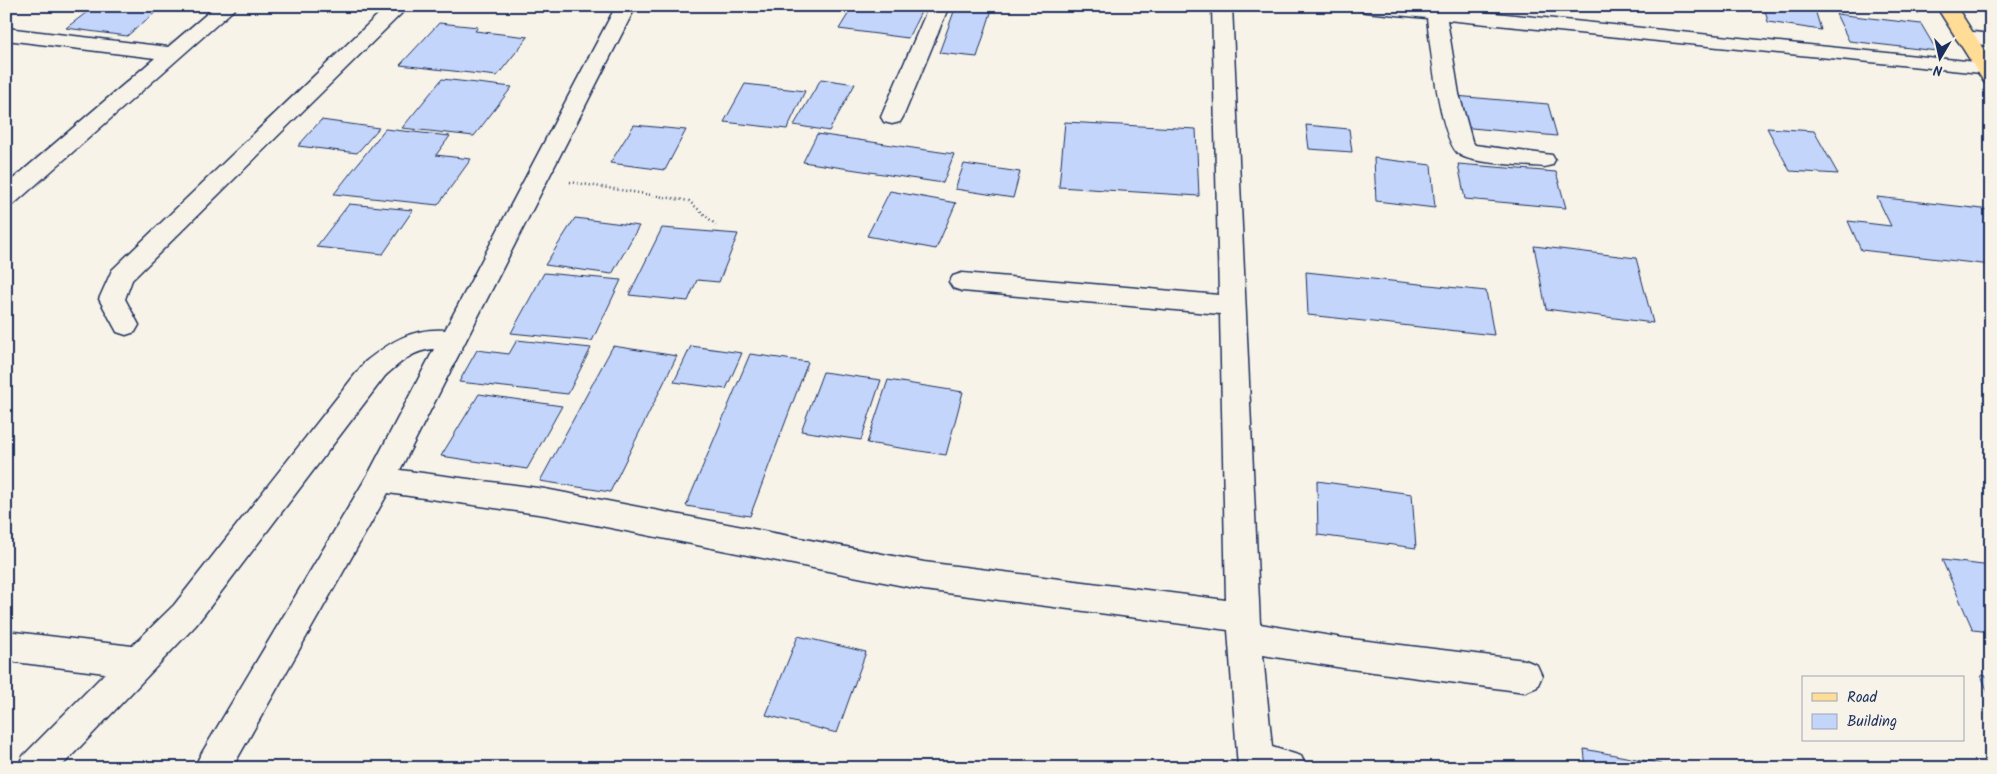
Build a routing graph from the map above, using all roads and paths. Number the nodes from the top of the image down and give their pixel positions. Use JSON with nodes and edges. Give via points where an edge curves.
{"nodes":[{"id":1,"x":228,"y":6,"type":"edge"},
{"id":2,"x":399,"y":6,"type":"edge"},
{"id":3,"x":626,"y":6,"type":"edge"},
{"id":4,"x":939,"y":6,"type":"edge"},
{"id":5,"x":1222,"y":6,"type":"edge"},
{"id":6,"x":1366,"y":6,"type":"edge"},
{"id":7,"x":1946,"y":6,"type":"edge"},
{"id":8,"x":1436,"y":13,"type":"junction"},
{"id":9,"x":6,"y":34,"type":"edge"},
{"id":10,"x":1965,"y":36,"type":"junction"},
{"id":11,"x":1991,"y":40,"type":"edge"},
{"id":12,"x":174,"y":54,"type":"junction"},
{"id":13,"x":1988,"y":74,"type":"edge"},
{"id":14,"x":892,"y":117,"type":"dead end"},
{"id":15,"x":1544,"y":160,"type":"dead end"},
{"id":16,"x":538,"y":177,"type":"junction"},
{"id":17,"x":7,"y":197,"type":"edge"},
{"id":18,"x":716,"y":225,"type":"dead end"},
{"id":19,"x":962,"y":282,"type":"dead end"},
{"id":20,"x":1234,"y":306,"type":"junction"},
{"id":21,"x":126,"y":326,"type":"dead end"},
{"id":22,"x":453,"y":340,"type":"junction"},
{"id":23,"x":380,"y":480,"type":"junction"},
{"id":24,"x":1244,"y":627,"type":"junction"},
{"id":25,"x":6,"y":646,"type":"edge"},
{"id":26,"x":137,"y":662,"type":"junction"},
{"id":27,"x":1525,"y":676,"type":"dead end"},
{"id":28,"x":1256,"y":765,"type":"edge"},
{"id":29,"x":35,"y":768,"type":"edge"},
{"id":30,"x":212,"y":768,"type":"edge"},
{"id":31,"x":1289,"y":768,"type":"edge"}],
"edges":[{"from":1,"to":12,"type":"street"},
{"from":2,"to":21,"type":"street","via":[[122,276],[112,299]]},
{"from":3,"to":16,"type":"street"},
{"from":4,"to":14,"type":"street"},
{"from":5,"to":20,"type":"street"},
{"from":6,"to":8,"type":"street"},
{"from":7,"to":10,"type":"main road"},
{"from":8,"to":13,"type":"street"},
{"from":8,"to":15,"type":"street","via":[[1448,94],[1461,142],[1473,152]]},
{"from":9,"to":12,"type":"street"},
{"from":10,"to":11,"type":"street"},
{"from":10,"to":13,"type":"main road"},
{"from":12,"to":17,"type":"street"},
{"from":16,"to":18,"type":"path","via":[[689,201]]},
{"from":16,"to":22,"type":"street"},
{"from":19,"to":20,"type":"street"},
{"from":20,"to":24,"type":"street"},
{"from":22,"to":23,"type":"street"},
{"from":22,"to":26,"type":"street","via":[[429,338],[404,344],[376,369],[185,615]]},
{"from":23,"to":24,"type":"street","via":[[545,502],[924,576]]},
{"from":23,"to":30,"type":"street"},
{"from":24,"to":27,"type":"street","via":[[1343,654]]},
{"from":24,"to":28,"type":"street"},
{"from":25,"to":26,"type":"street"},
{"from":26,"to":29,"type":"street"},
{"from":28,"to":31,"type":"street"}]}
